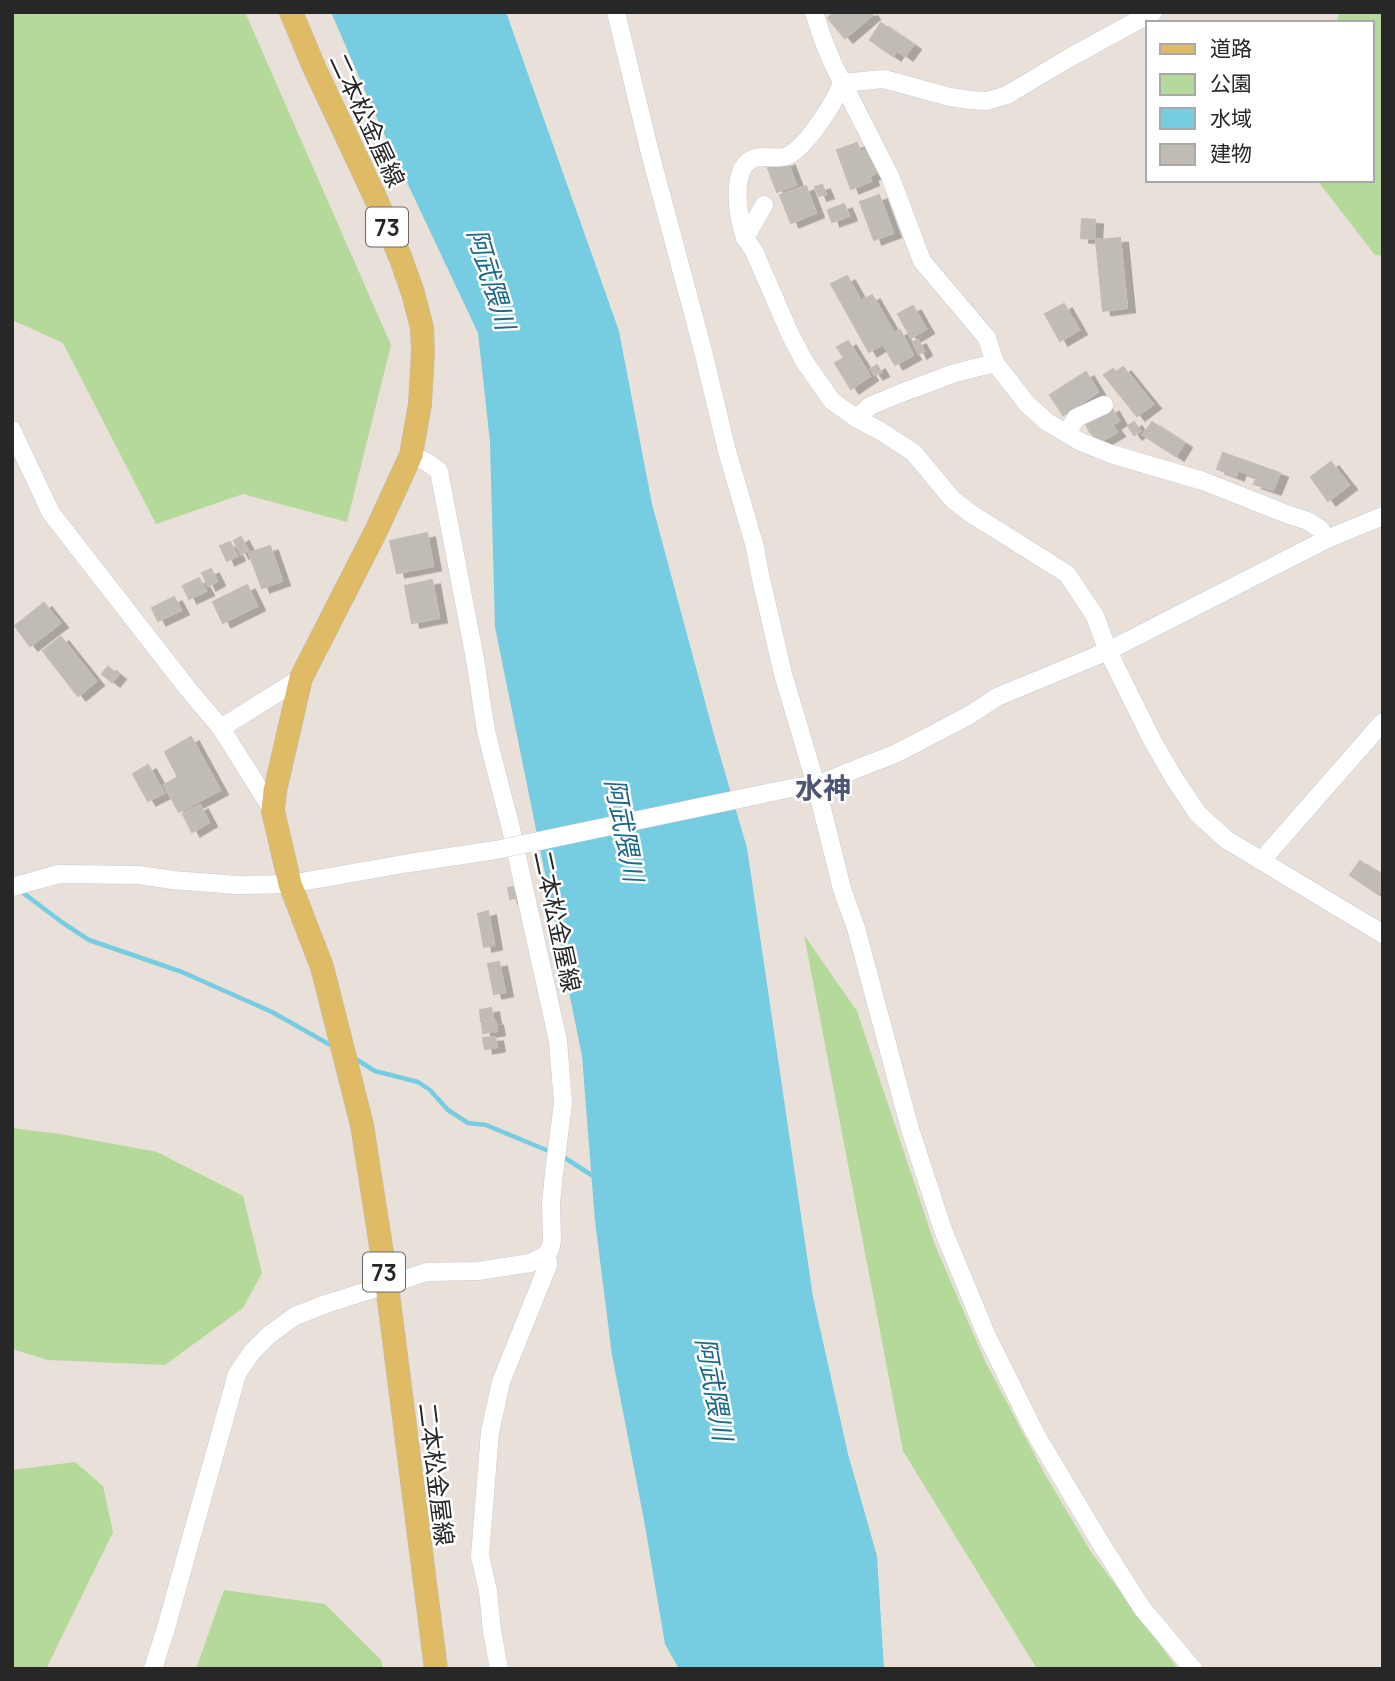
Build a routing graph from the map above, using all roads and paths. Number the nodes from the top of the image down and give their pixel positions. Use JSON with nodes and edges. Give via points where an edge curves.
{"nodes":[{"id":1,"x":291,"y":12,"type":"edge"},
{"id":2,"x":616,"y":12,"type":"edge"},
{"id":3,"x":814,"y":12,"type":"edge"},
{"id":4,"x":1153,"y":12,"type":"edge"},
{"id":5,"x":842,"y":83,"type":"junction"},
{"id":6,"x":764,"y":205,"type":"dead end"},
{"id":7,"x":745,"y":238,"type":"junction"},
{"id":8,"x":995,"y":363,"type":"junction"},
{"id":9,"x":1104,"y":405,"type":"dead end"},
{"id":10,"x":856,"y":418,"type":"junction"},
{"id":11,"x":12,"y":430,"type":"edge"},
{"id":12,"x":1067,"y":433,"type":"junction"},
{"id":13,"x":411,"y":455,"type":"junction"},
{"id":14,"x":1383,"y":516,"type":"edge"},
{"id":15,"x":1327,"y":539,"type":"junction"},
{"id":16,"x":1108,"y":651,"type":"junction"},
{"id":17,"x":301,"y":678,"type":"junction"},
{"id":18,"x":1383,"y":722,"type":"edge"},
{"id":19,"x":221,"y":728,"type":"junction"},
{"id":20,"x":816,"y":785,"type":"junction"},
{"id":21,"x":273,"y":811,"type":"junction"},
{"id":22,"x":1261,"y":861,"type":"junction"},
{"id":23,"x":290,"y":884,"type":"junction"},
{"id":24,"x":12,"y":887,"type":"edge"},
{"id":25,"x":1383,"y":934,"type":"edge"},
{"id":26,"x":545,"y":1256,"type":"junction"},
{"id":27,"x":387,"y":1286,"type":"junction"},
{"id":28,"x":153,"y":1669,"type":"edge"},
{"id":29,"x":436,"y":1669,"type":"edge"},
{"id":30,"x":499,"y":1669,"type":"edge"},
{"id":31,"x":1193,"y":1669,"type":"edge"}],
"edges":[{"from":1,"to":13,"type":"main road","name":"二本松金屋線","number":"73","via":[[413,293],[424,352]]},
{"from":2,"to":20,"type":"street","via":[[755,547],[783,674]]},
{"from":3,"to":5,"type":"street"},
{"from":4,"to":5,"type":"street","via":[[1007,95],[987,100],[950,97],[884,79]]},
{"from":5,"to":7,"type":"street","via":[[837,97],[797,149],[781,157],[755,158],[741,171],[738,206]]},
{"from":5,"to":8,"type":"street","via":[[890,176],[922,261],[987,338]]},
{"from":6,"to":7,"type":"street"},
{"from":7,"to":10,"type":"street","via":[[804,361],[832,401]]},
{"from":8,"to":10,"type":"street","via":[[901,393],[870,406]]},
{"from":8,"to":12,"type":"street","via":[[1027,404]]},
{"from":9,"to":12,"type":"street","via":[[1076,418]]},
{"from":10,"to":16,"type":"street","via":[[914,453],[953,500],[973,515],[1067,574],[1095,616]]},
{"from":11,"to":19,"type":"street","via":[[51,513]]},
{"from":12,"to":15,"type":"street","via":[[1111,454],[1203,481],[1308,521]]},
{"from":13,"to":17,"type":"main road","name":"二本松金屋線","number":"73"},
{"from":13,"to":26,"type":"street","name":"二本松金屋線","via":[[439,471],[486,731],[558,1041],[563,1103],[551,1204],[552,1240]]},
{"from":14,"to":15,"type":"street"},
{"from":15,"to":16,"type":"street"},
{"from":16,"to":20,"type":"street","via":[[997,697],[897,752]]},
{"from":16,"to":22,"type":"street","via":[[1152,740],[1198,814]]},
{"from":17,"to":19,"type":"street"},
{"from":17,"to":21,"type":"main road","name":"二本松金屋線","number":"73"},
{"from":18,"to":22,"type":"street"},
{"from":19,"to":21,"type":"street"},
{"from":20,"to":23,"type":"street","bridge":true,"via":[[496,850]]},
{"from":20,"to":31,"type":"street","via":[[910,1129],[943,1230],[986,1334],[1035,1433],[1100,1542],[1142,1608]]},
{"from":21,"to":23,"type":"main road","name":"二本松金屋線","number":"73"},
{"from":22,"to":25,"type":"street"},
{"from":23,"to":24,"type":"street","via":[[59,874]]},
{"from":23,"to":27,"type":"main road","name":"二本松金屋線","number":"73","via":[[322,967],[362,1125]]},
{"from":26,"to":27,"type":"street","number":"73","via":[[516,1266],[427,1272]]},
{"from":26,"to":30,"type":"street","name":"二本松金屋線","via":[[548,1265],[501,1382],[491,1432],[480,1556]]},
{"from":27,"to":28,"type":"street","via":[[295,1317],[252,1352],[237,1374]]},
{"from":27,"to":29,"type":"main road","name":"二本松金屋線","number":"73"}]}
